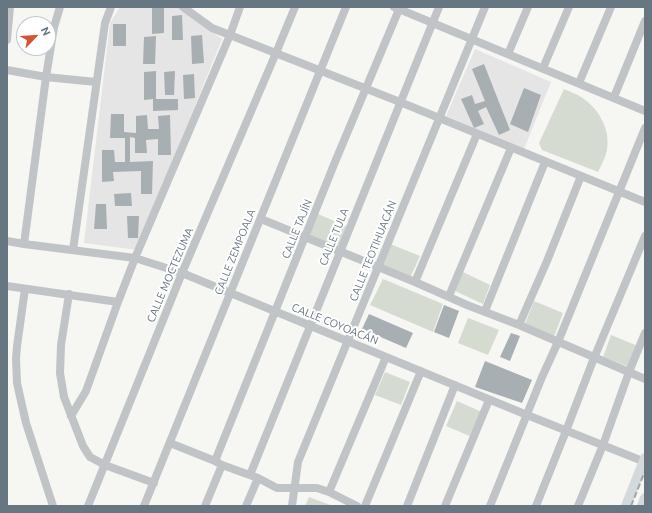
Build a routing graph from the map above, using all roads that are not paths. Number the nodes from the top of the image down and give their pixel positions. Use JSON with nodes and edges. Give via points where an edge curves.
{"nodes":[{"id":1,"x":10,"y":7,"type":"edge"},
{"id":2,"x":60,"y":7,"type":"edge"},
{"id":3,"x":111,"y":7,"type":"edge"},
{"id":4,"x":183,"y":7,"type":"edge"},
{"id":5,"x":240,"y":7,"type":"edge"},
{"id":6,"x":295,"y":7,"type":"edge"},
{"id":7,"x":346,"y":7,"type":"edge"},
{"id":8,"x":439,"y":7,"type":"edge"},
{"id":9,"x":485,"y":7,"type":"edge"},
{"id":10,"x":528,"y":7,"type":"edge"},
{"id":11,"x":569,"y":7,"type":"edge"},
{"id":12,"x":611,"y":7,"type":"edge"},
{"id":13,"x":398,"y":8,"type":"edge"},
{"id":14,"x":645,"y":20,"type":"edge"},
{"id":15,"x":433,"y":22,"type":"junction"},
{"id":16,"x":230,"y":35,"type":"junction"},
{"id":17,"x":471,"y":39,"type":"junction"},
{"id":18,"x":7,"y":40,"type":"edge"},
{"id":19,"x":276,"y":53,"type":"junction"},
{"id":20,"x":508,"y":54,"type":"junction"},
{"id":21,"x":543,"y":68,"type":"junction"},
{"id":22,"x":7,"y":70,"type":"edge"},
{"id":23,"x":321,"y":70,"type":"junction"},
{"id":24,"x":46,"y":77,"type":"junction"},
{"id":25,"x":96,"y":82,"type":"junction"},
{"id":26,"x":579,"y":83,"type":"junction"},
{"id":27,"x":365,"y":88,"type":"junction"},
{"id":28,"x":614,"y":97,"type":"junction"},
{"id":29,"x":400,"y":102,"type":"junction"},
{"id":30,"x":645,"y":111,"type":"edge"},
{"id":31,"x":438,"y":118,"type":"junction"},
{"id":32,"x":645,"y":128,"type":"edge"},
{"id":33,"x":477,"y":134,"type":"junction"},
{"id":34,"x":511,"y":148,"type":"junction"},
{"id":35,"x":545,"y":162,"type":"junction"},
{"id":36,"x":581,"y":176,"type":"junction"},
{"id":37,"x":618,"y":192,"type":"junction"},
{"id":38,"x":645,"y":202,"type":"edge"},
{"id":39,"x":261,"y":219,"type":"junction"},
{"id":40,"x":306,"y":236,"type":"junction"},
{"id":41,"x":645,"y":236,"type":"edge"},
{"id":42,"x":7,"y":241,"type":"edge"},
{"id":43,"x":24,"y":244,"type":"junction"},
{"id":44,"x":73,"y":250,"type":"junction"},
{"id":45,"x":341,"y":251,"type":"junction"},
{"id":46,"x":135,"y":258,"type":"junction"},
{"id":47,"x":378,"y":266,"type":"junction"},
{"id":48,"x":182,"y":273,"type":"junction"},
{"id":49,"x":415,"y":282,"type":"junction"},
{"id":50,"x":7,"y":286,"type":"edge"},
{"id":51,"x":25,"y":289,"type":"junction"},
{"id":52,"x":69,"y":294,"type":"junction"},
{"id":53,"x":230,"y":294,"type":"junction"},
{"id":54,"x":449,"y":296,"type":"junction"},
{"id":55,"x":118,"y":302,"type":"junction"},
{"id":56,"x":485,"y":311,"type":"junction"},
{"id":57,"x":276,"y":312,"type":"junction"},
{"id":58,"x":310,"y":325,"type":"junction"},
{"id":59,"x":519,"y":325,"type":"junction"},
{"id":60,"x":645,"y":333,"type":"edge"},
{"id":61,"x":348,"y":341,"type":"junction"},
{"id":62,"x":558,"y":342,"type":"junction"},
{"id":63,"x":386,"y":357,"type":"junction"},
{"id":64,"x":594,"y":358,"type":"junction"},
{"id":65,"x":421,"y":371,"type":"junction"},
{"id":66,"x":629,"y":372,"type":"junction"},
{"id":67,"x":645,"y":378,"type":"edge"},
{"id":68,"x":454,"y":385,"type":"junction"},
{"id":69,"x":489,"y":400,"type":"junction"},
{"id":70,"x":526,"y":415,"type":"junction"},
{"id":71,"x":71,"y":416,"type":"junction"},
{"id":72,"x":566,"y":431,"type":"junction"},
{"id":73,"x":170,"y":443,"type":"junction"},
{"id":74,"x":603,"y":445,"type":"junction"},
{"id":75,"x":644,"y":461,"type":"edge"},
{"id":76,"x":219,"y":463,"type":"junction"},
{"id":77,"x":105,"y":465,"type":"junction"},
{"id":78,"x":250,"y":475,"type":"junction"},
{"id":79,"x":258,"y":478,"type":"junction"},
{"id":80,"x":154,"y":483,"type":"junction"},
{"id":81,"x":294,"y":488,"type":"junction"},
{"id":82,"x":329,"y":492,"type":"junction"},
{"id":83,"x":645,"y":498,"type":"edge"},
{"id":84,"x":53,"y":506,"type":"edge"},
{"id":85,"x":88,"y":506,"type":"edge"},
{"id":86,"x":144,"y":506,"type":"edge"},
{"id":87,"x":205,"y":506,"type":"edge"},
{"id":88,"x":246,"y":506,"type":"edge"},
{"id":89,"x":292,"y":506,"type":"edge"},
{"id":90,"x":357,"y":506,"type":"edge"},
{"id":91,"x":365,"y":506,"type":"edge"},
{"id":92,"x":407,"y":506,"type":"edge"},
{"id":93,"x":445,"y":506,"type":"edge"},
{"id":94,"x":490,"y":506,"type":"edge"},
{"id":95,"x":536,"y":506,"type":"edge"},
{"id":96,"x":578,"y":506,"type":"edge"},
{"id":97,"x":626,"y":506,"type":"edge"},
{"id":98,"x":642,"y":506,"type":"edge"}],
"edges":[{"from":1,"to":18,"type":"street"},
{"from":2,"to":24,"type":"street"},
{"from":3,"to":25,"type":"street","via":[[105,23]]},
{"from":4,"to":16,"type":"street","via":[[212,28]]},
{"from":5,"to":16,"type":"street"},
{"from":6,"to":19,"type":"street","name":"CALLE MOCTEZUMA"},
{"from":7,"to":23,"type":"street","name":"CALLE ZEMPOALA"},
{"from":8,"to":15,"type":"street","name":"CALLE TULA"},
{"from":9,"to":17,"type":"street","name":"CALLE TEOTIHUACÁN"},
{"from":10,"to":20,"type":"street"},
{"from":11,"to":21,"type":"street"},
{"from":12,"to":26,"type":"street"},
{"from":13,"to":15,"type":"street"},
{"from":13,"to":27,"type":"street","name":"CALLE TAJÍN"},
{"from":14,"to":28,"type":"street"},
{"from":15,"to":17,"type":"street"},
{"from":15,"to":29,"type":"street","name":"CALLE TULA"},
{"from":16,"to":19,"type":"street"},
{"from":16,"to":46,"type":"street"},
{"from":17,"to":20,"type":"street"},
{"from":17,"to":31,"type":"street","name":"CALLE TEOTIHUACÁN"},
{"from":19,"to":23,"type":"street"},
{"from":19,"to":48,"type":"street","name":"CALLE MOCTEZUMA"},
{"from":20,"to":21,"type":"street"},
{"from":21,"to":26,"type":"street"},
{"from":22,"to":24,"type":"street"},
{"from":23,"to":27,"type":"street"},
{"from":23,"to":39,"type":"street","name":"CALLE ZEMPOALA"},
{"from":24,"to":25,"type":"street"},
{"from":24,"to":43,"type":"street"},
{"from":25,"to":44,"type":"street"},
{"from":26,"to":28,"type":"street"},
{"from":27,"to":29,"type":"street"},
{"from":27,"to":40,"type":"street","name":"CALLE TAJÍN"},
{"from":28,"to":30,"type":"street"},
{"from":29,"to":31,"type":"street"},
{"from":29,"to":45,"type":"street","name":"CALLE TULA"},
{"from":31,"to":33,"type":"street"},
{"from":31,"to":47,"type":"street","name":"CALLE TEOTIHUACÁN"},
{"from":32,"to":37,"type":"street"},
{"from":33,"to":34,"type":"street"},
{"from":33,"to":49,"type":"street"},
{"from":34,"to":35,"type":"street"},
{"from":34,"to":54,"type":"street"},
{"from":35,"to":36,"type":"street"},
{"from":35,"to":56,"type":"street"},
{"from":36,"to":37,"type":"street"},
{"from":36,"to":59,"type":"street"},
{"from":37,"to":38,"type":"street"},
{"from":37,"to":62,"type":"street"},
{"from":39,"to":40,"type":"street"},
{"from":39,"to":53,"type":"street","name":"CALLE ZEMPOALA"},
{"from":40,"to":45,"type":"street"},
{"from":40,"to":57,"type":"street","name":"CALLE TAJÍN"},
{"from":41,"to":64,"type":"street"},
{"from":42,"to":43,"type":"street","name":"CALLE COYOACÁN"},
{"from":43,"to":44,"type":"street","name":"CALLE COYOACÁN"},
{"from":44,"to":46,"type":"street","name":"CALLE COYOACÁN"},
{"from":45,"to":47,"type":"street"},
{"from":45,"to":58,"type":"street","name":"CALLE TULA"},
{"from":46,"to":48,"type":"street","name":"CALLE COYOACÁN"},
{"from":46,"to":55,"type":"street"},
{"from":47,"to":49,"type":"street"},
{"from":47,"to":61,"type":"street","name":"CALLE TEOTIHUACÁN"},
{"from":48,"to":53,"type":"street","name":"CALLE COYOACÁN"},
{"from":48,"to":77,"type":"street","name":"CALLE MOCTEZUMA"},
{"from":49,"to":54,"type":"street"},
{"from":50,"to":51,"type":"street"},
{"from":51,"to":52,"type":"street"},
{"from":51,"to":84,"type":"street","via":[[16,359],[17,383],[26,423]]},
{"from":52,"to":55,"type":"street"},
{"from":52,"to":71,"type":"street","via":[[61,345],[60,373],[64,397]]},
{"from":53,"to":57,"type":"street","name":"CALLE COYOACÁN"},
{"from":53,"to":73,"type":"street","name":"CALLE ZEMPOALA"},
{"from":54,"to":56,"type":"street"},
{"from":55,"to":71,"type":"street","via":[[86,391]]},
{"from":56,"to":59,"type":"street"},
{"from":57,"to":58,"type":"street","name":"CALLE COYOACÁN"},
{"from":57,"to":76,"type":"street","name":"CALLE TAJÍN"},
{"from":58,"to":61,"type":"street","name":"CALLE COYOACÁN"},
{"from":58,"to":78,"type":"street","name":"CALLE TULA"},
{"from":59,"to":62,"type":"street"},
{"from":60,"to":66,"type":"street"},
{"from":61,"to":63,"type":"street","name":"CALLE COYOACÁN"},
{"from":61,"to":81,"type":"street","name":"CALLE TEOTIHUACÁN","via":[[298,462]]},
{"from":62,"to":64,"type":"street"},
{"from":62,"to":70,"type":"street"},
{"from":63,"to":65,"type":"street","name":"CALLE COYOACÁN"},
{"from":63,"to":82,"type":"street"},
{"from":64,"to":66,"type":"street"},
{"from":64,"to":72,"type":"street"},
{"from":65,"to":68,"type":"street","name":"CALLE COYOACÁN"},
{"from":65,"to":91,"type":"street"},
{"from":66,"to":67,"type":"street"},
{"from":66,"to":74,"type":"street"},
{"from":68,"to":69,"type":"street","name":"CALLE COYOACÁN"},
{"from":68,"to":92,"type":"street"},
{"from":69,"to":70,"type":"street","name":"CALLE COYOACÁN"},
{"from":69,"to":93,"type":"street"},
{"from":70,"to":72,"type":"street","name":"CALLE COYOACÁN"},
{"from":70,"to":94,"type":"street"},
{"from":71,"to":77,"type":"street","via":[[86,453]]},
{"from":72,"to":74,"type":"street","name":"CALLE COYOACÁN"},
{"from":72,"to":95,"type":"street"},
{"from":73,"to":76,"type":"street"},
{"from":73,"to":80,"type":"street","name":"CALLE ZEMPOALA"},
{"from":74,"to":75,"type":"street","name":"CALLE COYOACÁN"},
{"from":74,"to":96,"type":"street"},
{"from":75,"to":97,"type":"main road"},
{"from":76,"to":78,"type":"street"},
{"from":76,"to":87,"type":"street","name":"CALLE TAJÍN"},
{"from":77,"to":80,"type":"street"},
{"from":77,"to":85,"type":"street","name":"CALLE MOCTEZUMA"},
{"from":78,"to":79,"type":"street"},
{"from":79,"to":81,"type":"street","via":[[277,488]]},
{"from":79,"to":88,"type":"street"},
{"from":80,"to":86,"type":"street","name":"CALLE ZEMPOALA"},
{"from":81,"to":82,"type":"street","via":[[317,488]]},
{"from":81,"to":89,"type":"street","name":"CALLE TEOTIHUACÁN"},
{"from":82,"to":90,"type":"street"},
{"from":83,"to":98,"type":"main road"}]}
